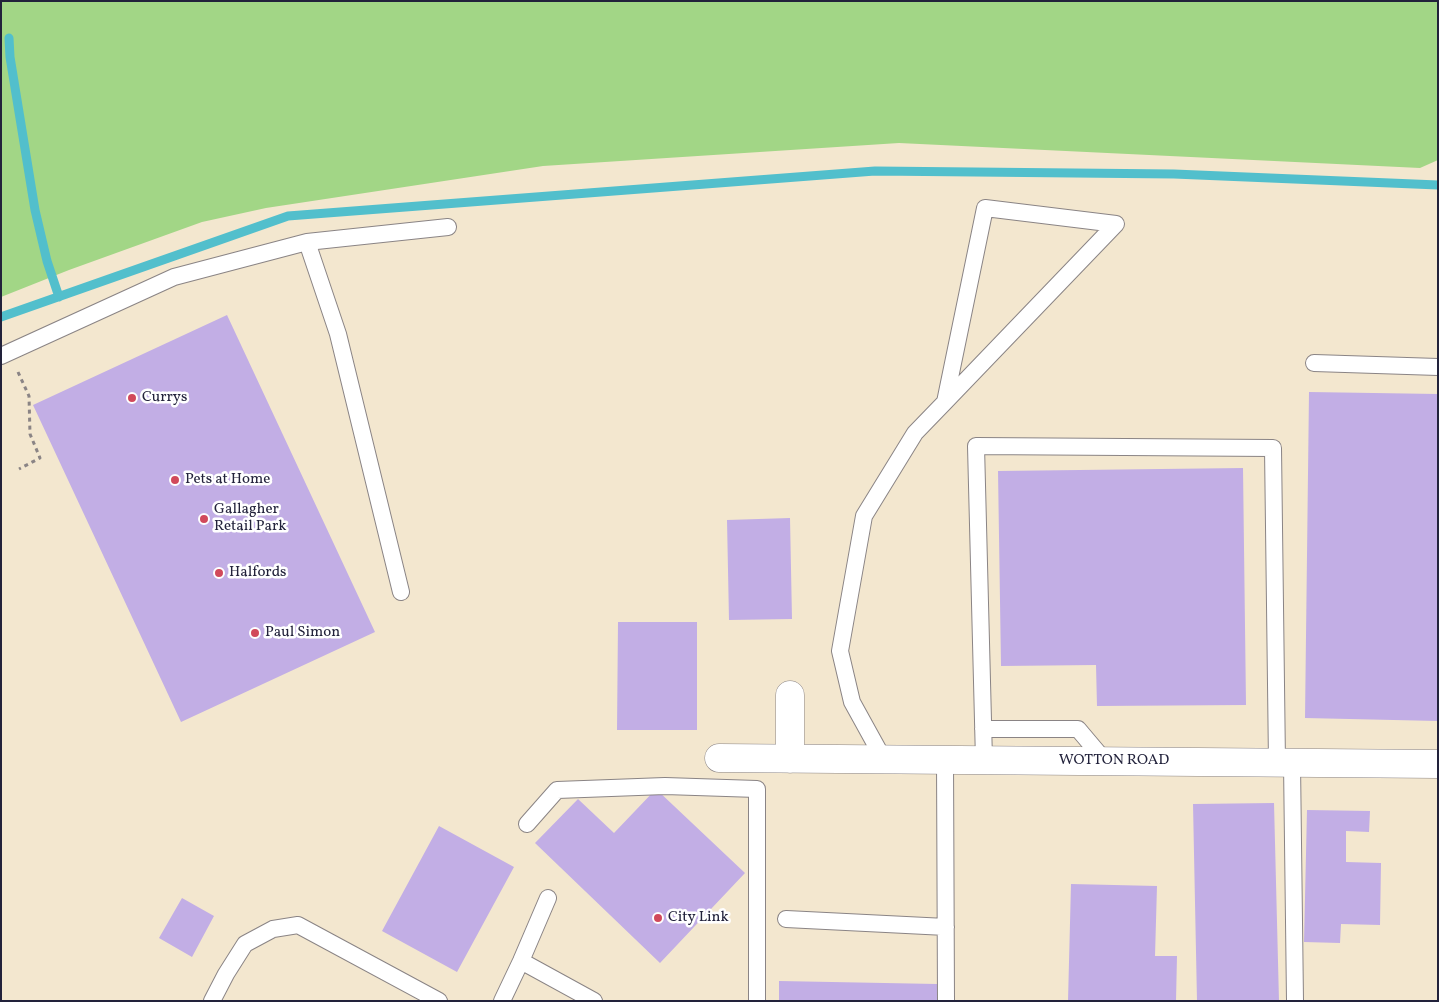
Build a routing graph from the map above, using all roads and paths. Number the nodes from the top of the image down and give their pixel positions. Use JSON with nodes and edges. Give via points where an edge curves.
{"nodes":[{"id":1,"x":448,"y":227,"type":"dead end"},
{"id":2,"x":307,"y":242,"type":"junction"},
{"id":3,"x":4,"y":354,"type":"edge"},
{"id":4,"x":1314,"y":363,"type":"dead end"},
{"id":5,"x":1438,"y":367,"type":"edge"},
{"id":6,"x":945,"y":402,"type":"junction"},
{"id":7,"x":20,"y":469,"type":"dead end"},
{"id":8,"x":401,"y":592,"type":"dead end"},
{"id":9,"x":790,"y":695,"type":"dead end"},
{"id":10,"x":983,"y":730,"type":"junction"},
{"id":11,"x":718,"y":758,"type":"dead end"},
{"id":12,"x":790,"y":759,"type":"junction"},
{"id":13,"x":884,"y":760,"type":"junction"},
{"id":14,"x":945,"y":760,"type":"junction"},
{"id":15,"x":984,"y":760,"type":"junction"},
{"id":16,"x":1105,"y":761,"type":"junction"},
{"id":17,"x":1284,"y":763,"type":"junction"},
{"id":18,"x":1438,"y":764,"type":"edge"},
{"id":19,"x":757,"y":774,"type":"junction"},
{"id":20,"x":527,"y":824,"type":"dead end"},
{"id":21,"x":548,"y":898,"type":"dead end"},
{"id":22,"x":786,"y":919,"type":"dead end"},
{"id":23,"x":946,"y":927,"type":"junction"},
{"id":24,"x":521,"y":961,"type":"junction"},
{"id":25,"x":212,"y":1001,"type":"edge"},
{"id":26,"x":439,"y":1001,"type":"edge"},
{"id":27,"x":502,"y":1001,"type":"edge"},
{"id":28,"x":594,"y":1001,"type":"edge"},
{"id":29,"x":757,"y":1001,"type":"edge"},
{"id":30,"x":946,"y":1001,"type":"edge"},
{"id":31,"x":1294,"y":1001,"type":"edge"}],
"edges":[{"from":1,"to":2,"type":"lane"},
{"from":2,"to":3,"type":"lane","via":[[174,277]]},
{"from":2,"to":8,"type":"lane","via":[[338,334]]},
{"from":3,"to":7,"type":"path","via":[[29,396],[30,434],[40,458]]},
{"from":4,"to":5,"type":"lane"},
{"from":6,"to":6,"type":"lane","via":[[985,208],[1116,224],[1062,281]]},
{"from":6,"to":13,"type":"lane","via":[[915,433],[864,516],[840,651],[852,702]]},
{"from":9,"to":12,"type":"street"},
{"from":10,"to":15,"type":"lane"},
{"from":10,"to":16,"type":"lane","via":[[1078,729]]},
{"from":10,"to":17,"type":"lane","via":[[976,446],[1273,448]]},
{"from":11,"to":19,"type":"street","name":"WOTTON ROAD"},
{"from":12,"to":13,"type":"street","name":"WOTTON ROAD"},
{"from":12,"to":19,"type":"street","name":"WOTTON ROAD"},
{"from":13,"to":14,"type":"street","name":"WOTTON ROAD"},
{"from":14,"to":15,"type":"street","name":"WOTTON ROAD"},
{"from":14,"to":23,"type":"lane"},
{"from":15,"to":16,"type":"street","name":"WOTTON ROAD"},
{"from":16,"to":17,"type":"street","name":"WOTTON ROAD"},
{"from":17,"to":18,"type":"street","name":"WOTTON ROAD"},
{"from":17,"to":31,"type":"lane"},
{"from":19,"to":20,"type":"lane","via":[[665,786],[557,790]]},
{"from":19,"to":29,"type":"lane"},
{"from":21,"to":24,"type":"lane"},
{"from":22,"to":23,"type":"lane"},
{"from":23,"to":30,"type":"lane"},
{"from":24,"to":27,"type":"lane"},
{"from":24,"to":28,"type":"lane"},
{"from":25,"to":26,"type":"lane","via":[[245,944],[273,929],[298,925]]}]}
